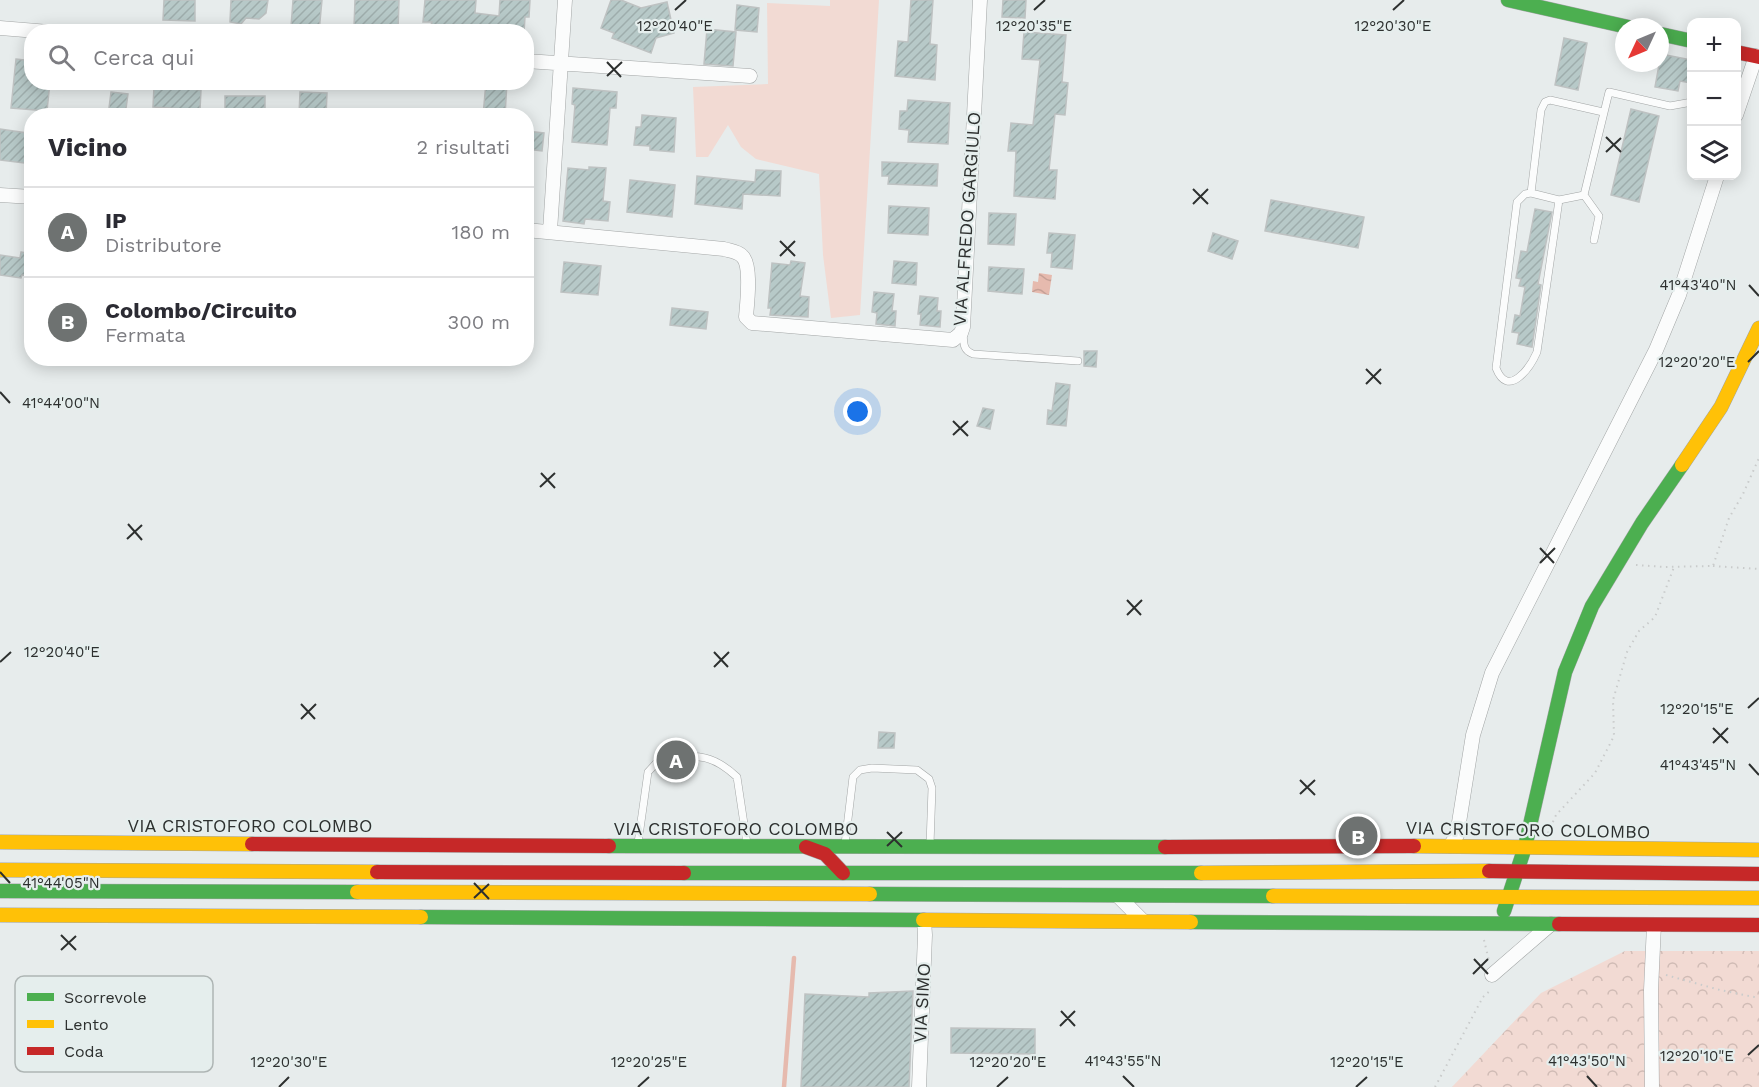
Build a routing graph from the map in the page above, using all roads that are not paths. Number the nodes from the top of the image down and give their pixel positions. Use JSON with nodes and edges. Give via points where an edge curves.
{"nodes":[{"id":1,"x":565,"y":0,"type":"edge"},
{"id":2,"x":981,"y":0,"type":"edge"},
{"id":3,"x":1508,"y":0,"type":"edge"},
{"id":4,"x":1615,"y":24,"type":"edge"},
{"id":5,"x":0,"y":28,"type":"edge"},
{"id":6,"x":24,"y":30,"type":"edge"},
{"id":7,"x":1669,"y":36,"type":"edge"},
{"id":8,"x":1687,"y":41,"type":"edge"},
{"id":9,"x":1741,"y":53,"type":"edge"},
{"id":10,"x":1757,"y":56,"type":"edge"},
{"id":11,"x":534,"y":61,"type":"edge"},
{"id":12,"x":560,"y":63,"type":"junction"},
{"id":13,"x":750,"y":76,"type":"dead end"},
{"id":14,"x":1741,"y":100,"type":"edge"},
{"id":15,"x":1687,"y":103,"type":"edge"},
{"id":16,"x":1603,"y":112,"type":"junction"},
{"id":17,"x":1716,"y":180,"type":"edge"},
{"id":18,"x":1531,"y":193,"type":"junction"},
{"id":19,"x":0,"y":195,"type":"edge"},
{"id":20,"x":1584,"y":195,"type":"junction"},
{"id":21,"x":24,"y":196,"type":"edge"},
{"id":22,"x":1560,"y":200,"type":"junction"},
{"id":23,"x":534,"y":230,"type":"edge"},
{"id":24,"x":550,"y":231,"type":"junction"},
{"id":25,"x":1593,"y":240,"type":"dead end"},
{"id":26,"x":963,"y":327,"type":"junction"},
{"id":27,"x":1759,"y":328,"type":"edge"},
{"id":28,"x":1078,"y":361,"type":"dead end"},
{"id":29,"x":0,"y":842,"type":"edge"},
{"id":30,"x":638,"y":846,"type":"junction"},
{"id":31,"x":747,"y":846,"type":"junction"},
{"id":32,"x":1450,"y":846,"type":"junction"},
{"id":33,"x":806,"y":847,"type":"junction"},
{"id":34,"x":845,"y":847,"type":"junction"},
{"id":35,"x":1525,"y":847,"type":"junction"},
{"id":36,"x":930,"y":848,"type":"junction"},
{"id":37,"x":1759,"y":850,"type":"edge"},
{"id":38,"x":0,"y":870,"type":"edge"},
{"id":39,"x":1517,"y":871,"type":"junction"},
{"id":40,"x":843,"y":873,"type":"junction"},
{"id":41,"x":1759,"y":874,"type":"edge"},
{"id":42,"x":0,"y":891,"type":"edge"},
{"id":43,"x":1118,"y":896,"type":"junction"},
{"id":44,"x":1508,"y":898,"type":"junction"},
{"id":45,"x":1759,"y":898,"type":"edge"},
{"id":46,"x":0,"y":915,"type":"edge"},
{"id":47,"x":924,"y":920,"type":"junction"},
{"id":48,"x":1143,"y":921,"type":"junction"},
{"id":49,"x":1488,"y":924,"type":"junction"},
{"id":50,"x":1551,"y":924,"type":"junction"},
{"id":51,"x":1654,"y":925,"type":"junction"},
{"id":52,"x":1759,"y":925,"type":"edge"},
{"id":53,"x":1496,"y":979,"type":"road end"},
{"id":54,"x":919,"y":1087,"type":"edge"},
{"id":55,"x":1652,"y":1087,"type":"edge"}],
"edges":[{"from":1,"to":12,"type":"street"},
{"from":2,"to":26,"type":"street","name":"VIA ALFREDO GARGIULO"},
{"from":3,"to":4,"type":"street"},
{"from":5,"to":6,"type":"street"},
{"from":7,"to":8,"type":"street"},
{"from":9,"to":10,"type":"street"},
{"from":10,"to":14,"type":"street"},
{"from":11,"to":12,"type":"street"},
{"from":12,"to":13,"type":"street"},
{"from":12,"to":24,"type":"street"},
{"from":15,"to":16,"type":"lane","via":[[1670,106],[1609,92]]},
{"from":16,"to":18,"type":"lane","via":[[1545,102],[1540,110]]},
{"from":16,"to":20,"type":"lane"},
{"from":17,"to":32,"type":"street","via":[[1656,350],[1492,674],[1473,735],[1457,835]]},
{"from":18,"to":22,"type":"lane"},
{"from":18,"to":22,"type":"lane","via":[[1517,202],[1496,368],[1510,381],[1525,374],[1537,352]]},
{"from":19,"to":21,"type":"street"},
{"from":20,"to":22,"type":"lane"},
{"from":20,"to":25,"type":"lane","via":[[1599,216]]},
{"from":23,"to":24,"type":"street","name":"VIA ALFREDO GARGIULO"},
{"from":24,"to":26,"type":"street","name":"VIA ALFREDO GARGIULO","via":[[737,253],[747,268],[746,317],[752,323],[948,340],[958,337]]},
{"from":26,"to":28,"type":"lane","via":[[964,346],[973,354]]},
{"from":27,"to":35,"type":"street","via":[[1721,407],[1592,606],[1565,672]]},
{"from":29,"to":30,"type":"street","name":"VIA CRISTOFORO COLOMBO"},
{"from":30,"to":31,"type":"street","name":"VIA CRISTOFORO COLOMBO"},
{"from":30,"to":31,"type":"lane","via":[[648,772],[660,759],[700,756],[714,759],[737,777]]},
{"from":31,"to":33,"type":"street","name":"VIA CRISTOFORO COLOMBO"},
{"from":32,"to":35,"type":"street","name":"VIA CRISTOFORO COLOMBO"},
{"from":32,"to":36,"type":"street","name":"VIA CRISTOFORO COLOMBO"},
{"from":33,"to":34,"type":"street","name":"VIA CRISTOFORO COLOMBO"},
{"from":33,"to":40,"type":"street","via":[[825,854]]},
{"from":34,"to":36,"type":"street","name":"VIA CRISTOFORO COLOMBO"},
{"from":34,"to":36,"type":"lane","via":[[853,777],[860,770],[872,768],[917,770],[929,779]]},
{"from":35,"to":37,"type":"street","name":"VIA CRISTOFORO COLOMBO"},
{"from":35,"to":39,"type":"street"},
{"from":38,"to":40,"type":"street"},
{"from":39,"to":40,"type":"street"},
{"from":39,"to":41,"type":"street"},
{"from":39,"to":44,"type":"street"},
{"from":42,"to":43,"type":"street"},
{"from":43,"to":44,"type":"street"},
{"from":43,"to":48,"type":"street"},
{"from":44,"to":45,"type":"street"},
{"from":44,"to":49,"type":"street","via":[[1503,912]]},
{"from":46,"to":47,"type":"street"},
{"from":47,"to":48,"type":"street"},
{"from":47,"to":54,"type":"street","name":"VIA SIMO"},
{"from":48,"to":49,"type":"street"},
{"from":49,"to":50,"type":"street"},
{"from":50,"to":51,"type":"street"},
{"from":50,"to":53,"type":"street"},
{"from":51,"to":52,"type":"street"},
{"from":51,"to":55,"type":"street"}]}
